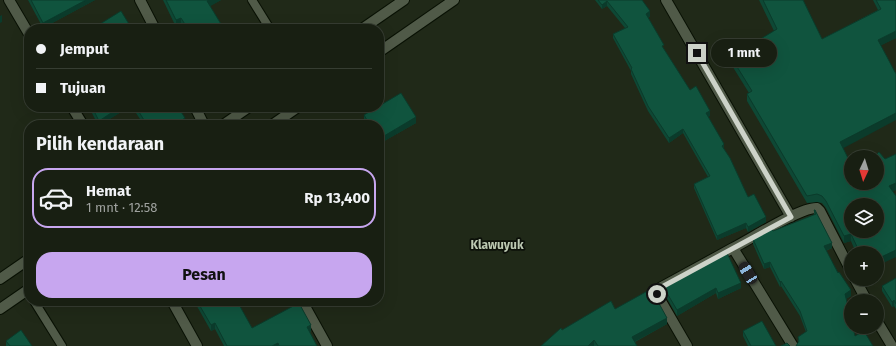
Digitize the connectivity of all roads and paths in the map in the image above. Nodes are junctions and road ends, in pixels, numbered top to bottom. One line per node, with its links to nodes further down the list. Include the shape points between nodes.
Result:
1 (9, 0): 10 (street)
2 (140, 0): 7 (street)
3 (252, 0): 8 (lane)
4 (404, 0): 9 (street)
5 (454, 0): 11 (street)
6 (666, 0): 16 (street)
7 (152, 24)
8 (267, 24)
9 (369, 24)
10 (24, 26)
11 (384, 49)
12 (242, 112): 14 (street)
13 (291, 112): 15 (street)
14 (230, 120)
15 (279, 120)
16 (791, 217): 17 (street); 18 (street, via 817,208)
17 (733, 248): 30 (street, via 657,291); 31 (street)
18 (844, 257)
19 (24, 262): 20 (street)
20 (0, 279)
21 (24, 294): 25 (street)
22 (37, 306): 27 (lane)
23 (175, 306): 28 (street)
24 (305, 306): 29 (street)
25 (0, 309)
26 (884, 333): 32 (street)
27 (62, 346)
28 (197, 346)
29 (327, 346)
30 (688, 346)
31 (793, 346)
32 (892, 346)

